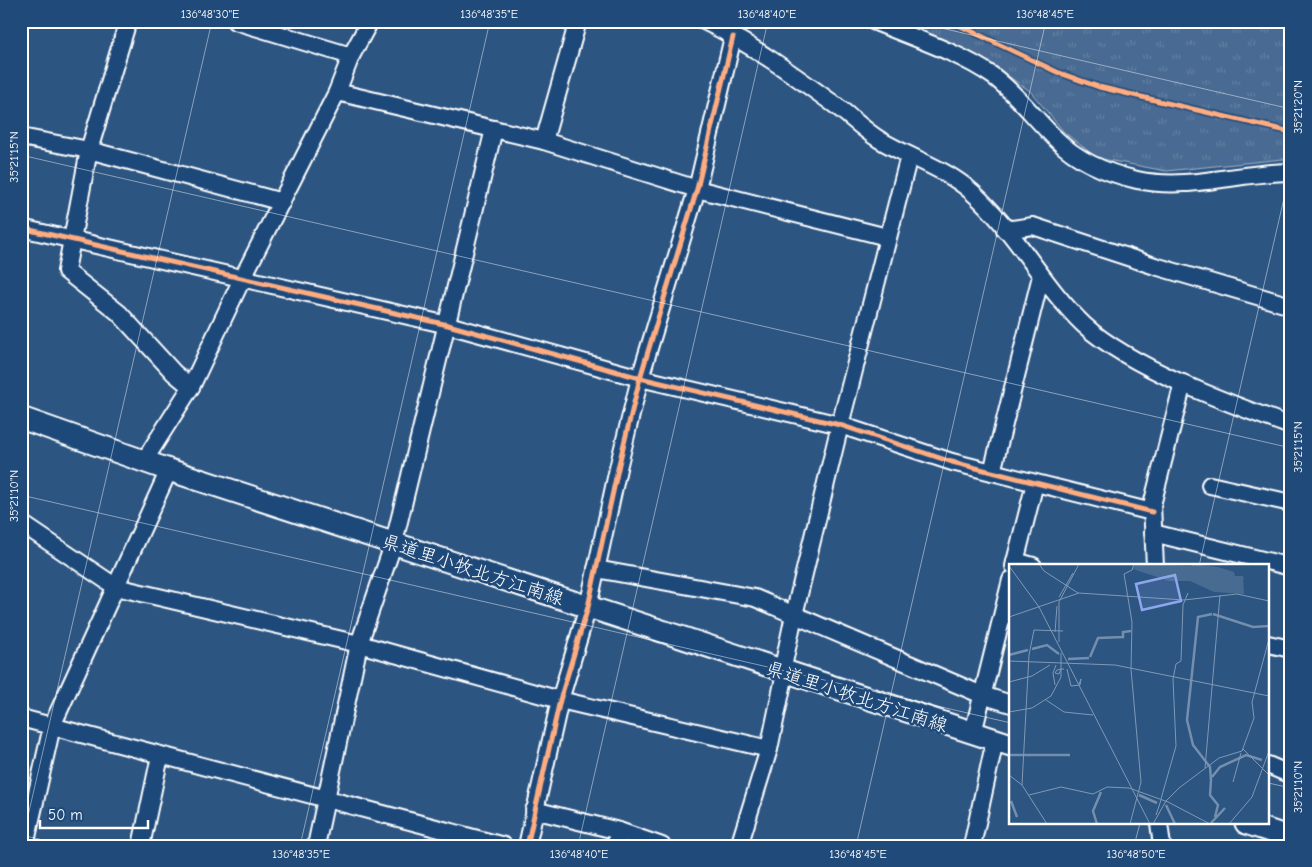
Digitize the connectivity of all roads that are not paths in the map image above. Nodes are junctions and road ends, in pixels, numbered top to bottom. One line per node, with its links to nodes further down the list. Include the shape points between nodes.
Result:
1 (128, 21): 13 (street)
2 (235, 21): 8 (street)
3 (370, 21): 8 (street)
4 (578, 21): 12 (street)
5 (704, 21): 7 (street)
6 (873, 21): 15 (street, via 967,61 990,75 1013,92 1057,141 1096,168 1165,184)
7 (733, 37): 14 (street, via 812,88 878,139); 16 (street)
8 (350, 56): 9 (street)
9 (337, 92): 10 (street); 17 (street)
10 (494, 129): 12 (street); 25 (street)
11 (21, 137): 13 (street)
12 (544, 141): 16 (street)
13 (89, 150): 17 (street); 21 (street)
14 (909, 156): 19 (street, via 952,176 973,193); 20 (street)
15 (1291, 172)
16 (697, 189): 20 (street); 26 (street)
17 (282, 202): 23 (street)
18 (21, 228): 21 (street)
19 (1005, 230): 22 (street); 24 (street, via 1033,226)
20 (887, 237): 30 (street)
21 (73, 241): 23 (street); 28 (street, via 66,271 119,314)
22 (1041, 276): 27 (street, via 1084,325 1132,358); 34 (street)
23 (242, 279): 25 (street); 28 (street)
24 (1291, 306)
25 (448, 325): 26 (street); 41 (street)
26 (640, 378): 30 (street); 45 (street)
27 (1183, 382): 31 (street); 38 (street)
28 (191, 387): 32 (street)
29 (21, 418): 32 (main road, 県道里小牧北方江南線)
30 (840, 425): 34 (street); 49 (street)
31 (1291, 426)
32 (144, 461): 33 (main road, 県道里小牧北方江南線)
33 (169, 470): 41 (main road, 県道里小牧北方江南線); 46 (street)
34 (992, 472): 35 (street)
35 (1035, 483): 38 (street); 42 (street)
36 (1210, 485): 37 (street)
37 (1291, 503)
38 (1152, 512): 40 (street)
39 (21, 523): 46 (street)
40 (1153, 533): 43 (street); 44 (street)
41 (394, 542): 48 (main road, 県道里小牧北方江南線); 50 (street)
42 (1015, 564)
43 (1155, 564)
44 (1291, 567)
45 (596, 569): 48 (street); 49 (street, via 755,598)
46 (116, 587): 50 (street); 58 (street)
47 (1009, 588): 54 (street)
48 (588, 607): 53 (main road, 県道里小牧北方江南線); 55 (street)
49 (794, 615): 53 (street); 54 (street)
50 (359, 644): 55 (street); 65 (street)
51 (1270, 644): 52 (street)
52 (1291, 649)
53 (784, 672): 59 (main road, 県道里小牧北方江南線); 61 (street)
54 (982, 696): 56 (street); 59 (street)
55 (560, 700): 61 (street); 66 (street)
56 (1009, 703)
57 (21, 718): 58 (street)
58 (52, 726): 62 (street); 69 (street)
59 (973, 733): 60 (main road, 県道里小牧北方江南線)
60 (1003, 742): 79 (street)
61 (769, 749): 78 (street)
62 (160, 756): 65 (street); 73 (street)
63 (1270, 766): 64 (street)
64 (1291, 774)
65 (325, 798): 74 (street); 75 (street)
66 (534, 810): 70 (street); 76 (street)
67 (1160, 824): 80 (street)
68 (1249, 824): 71 (main road)
69 (25, 828): 72 (street)
70 (617, 838): 77 (street)
71 (1291, 838)
72 (25, 846)
73 (141, 846)
74 (316, 846)
75 (504, 846)
76 (527, 846)
77 (662, 846)
78 (740, 846)
79 (972, 846)
80 (1162, 846)

